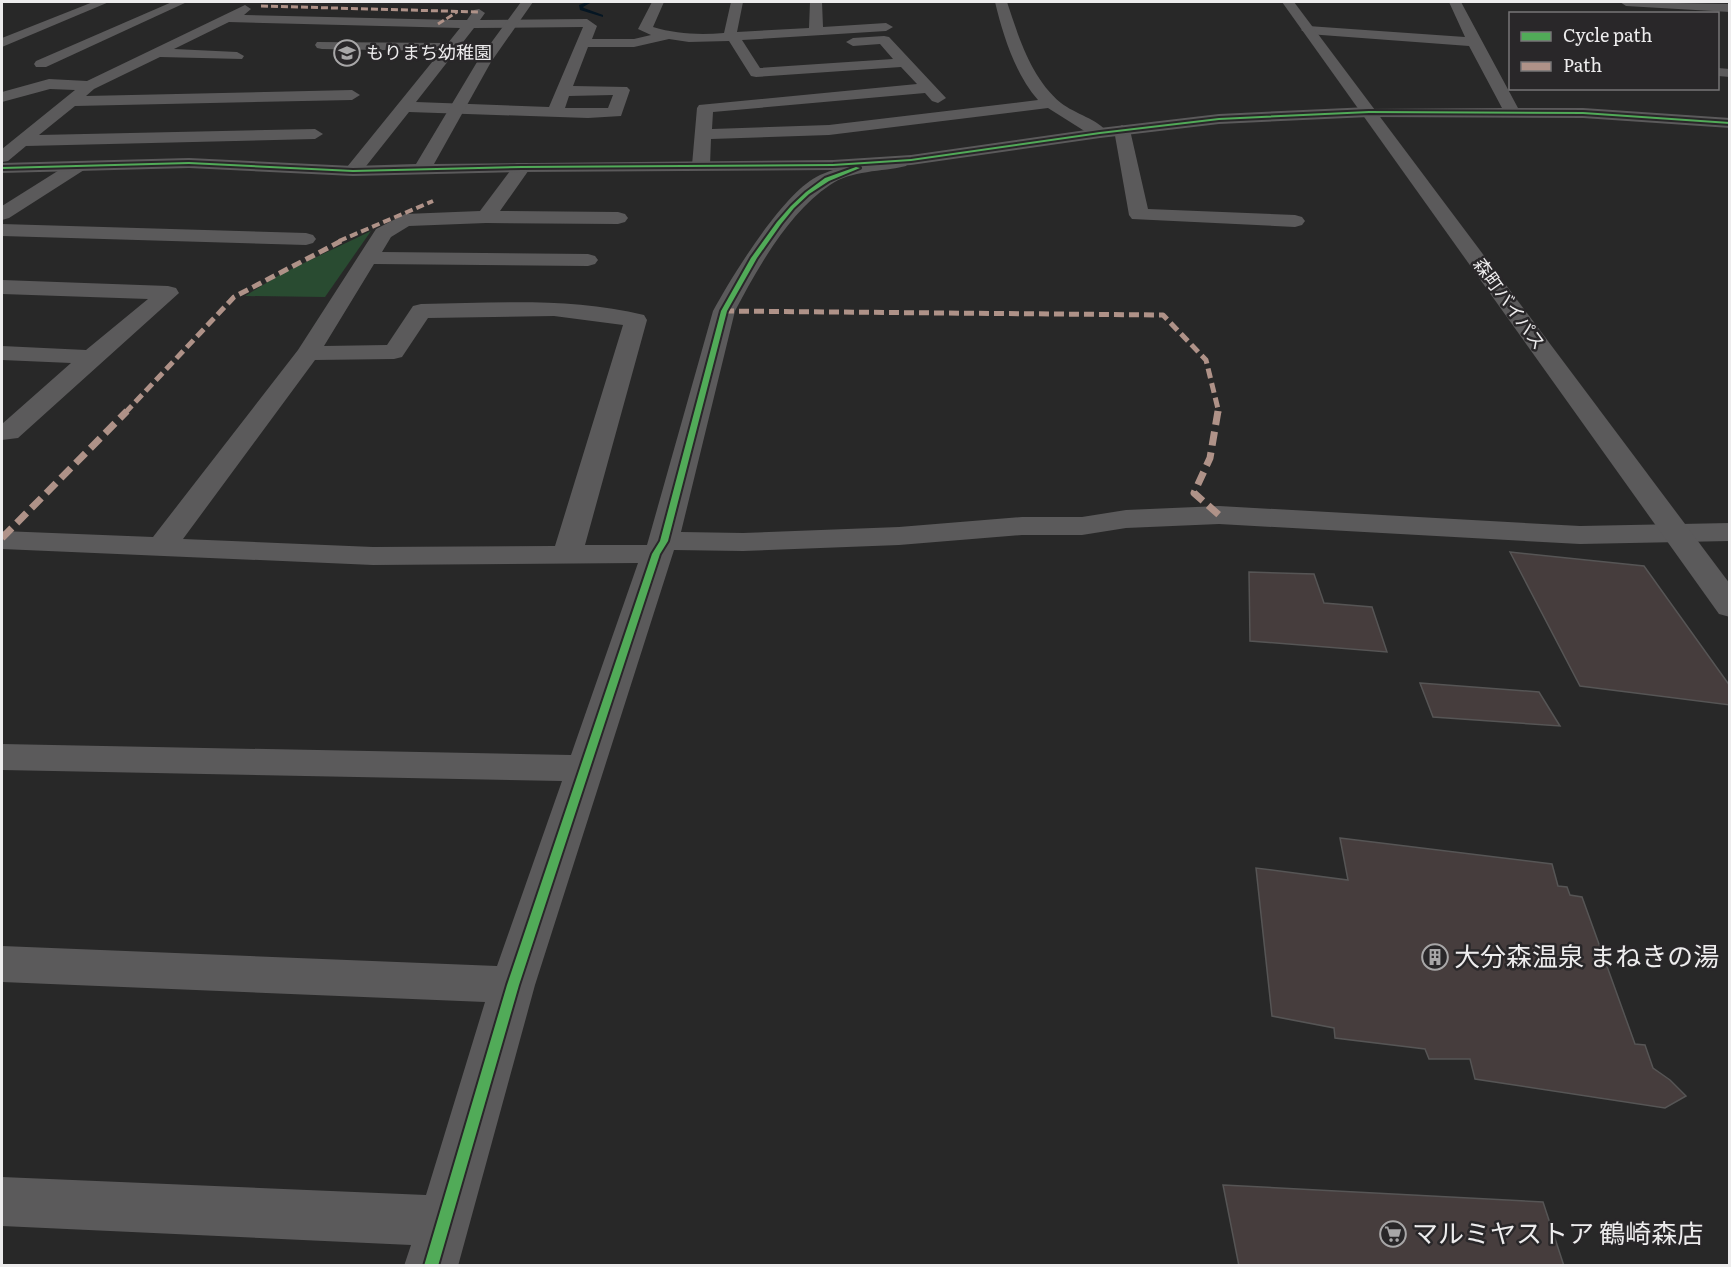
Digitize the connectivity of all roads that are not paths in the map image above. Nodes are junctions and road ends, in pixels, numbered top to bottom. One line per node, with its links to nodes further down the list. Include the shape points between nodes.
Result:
1 (103, 2): 29 (street)
2 (260, 2): 19 (street)
3 (400, 2): 4 (street)
4 (410, 2)
5 (491, 2): 22 (street)
6 (527, 2): 21 (street)
7 (658, 2): 26 (street, via 645,29)
8 (737, 2): 27 (street, via 730,32)
9 (816, 2): 25 (street)
10 (1001, 2): 46 (street, via 1034,84)
11 (1288, 2): 24 (street, 森町バイパス)
12 (1455, 2): 28 (street)
13 (1626, 2): 18 (street)
14 (1688, 2): 18 (street)
15 (184, 5): 36 (street, via 165,9)
16 (1730, 8): 18 (street)
17 (209, 10): 19 (street)
18 (1706, 10)
19 (242, 11): 20 (street)
20 (227, 18): 22 (street); 33 (street)
21 (510, 22): 22 (street); 30 (street, via 587,23 590,26); 48 (street)
22 (471, 23): 32 (street)
23 (886, 27): 25 (street)
24 (1308, 30): 28 (street); 50 (street, 森町バイパス)
25 (816, 31): 27 (street)
26 (666, 36): 27 (street); 30 (street, via 634,43)
27 (736, 42): 37 (street, via 884,40); 37 (street, via 756,73)
28 (1474, 42): 39 (street)
29 (2, 43)
30 (583, 43): 43 (street)
31 (322, 45): 32 (street)
32 (452, 47): 47 (street)
33 (157, 52): 34 (street); 41 (street, via 122,70)
34 (237, 56)
35 (23, 61): 36 (street)
36 (45, 62): 38 (street, via 41,64 46,67)
37 (905, 62): 42 (street)
38 (68, 68)
39 (1490, 72): 40 (street); 51 (street)
40 (1509, 72)
41 (89, 77): 44 (street); 45 (street)
42 (928, 88): 52 (street); 58 (street, via 710,106 705,108)
43 (564, 91): 49 (street); 49 (street, via 622,90 615,112)
44 (2, 97)
45 (70, 101): 57 (street, via 352,95); 59 (street)
46 (1052, 103): 52 (street); 56 (street)
47 (404, 107): 48 (street); 69 (street)
48 (457, 107): 49 (street); 68 (street)
49 (555, 112)
50 (1369, 112): 51 (street); 55 (street, via 1219,119); 85 (street, 森町バイパス)
51 (1512, 112): 53 (street)
52 (954, 115): 54 (street)
53 (1730, 123)
54 (829, 130): 58 (street); 63 (street)
55 (1122, 130): 56 (street); 73 (street, via 1139,215)
56 (1100, 133): 62 (street)
57 (315, 134): 59 (street); 60 (street)
58 (703, 134): 64 (street)
59 (21, 141): 61 (street)
60 (300, 150)
61 (2, 157)
62 (911, 160): 63 (street); 89 (street, via 859,168 824,180 790,210 747,271 724,311)
63 (866, 163): 64 (street)
64 (701, 165): 66 (street)
65 (78, 166): 67 (street); 69 (street, via 189,164); 71 (street)
66 (522, 167): 68 (street); 72 (street)
67 (2, 168)
68 (422, 170): 69 (street)
69 (353, 171)
70 (1284, 199): 73 (street)
71 (2, 214)
72 (486, 217): 77 (street, via 618,218); 78 (street, via 405,220 382,232)
73 (1295, 221): 76 (street)
74 (2, 231): 75 (street)
75 (306, 239)
76 (1304, 239)
77 (598, 246): 78 (street); 80 (street)
78 (367, 258): 82 (street)
79 (2, 287): 83 (street, via 168,293)
80 (565, 293): 82 (street, via 421,311 394,352); 90 (street, via 581,311 636,320)
81 (2, 353): 83 (street)
82 (308, 353): 88 (street)
83 (92, 357): 84 (street, via 9,432)
84 (2, 432)
85 (1675, 532): 86 (street); 89 (street, via 1580,535 1219,514 1126,519 1082,526 1022,526); 91 (street, 森町バイパス)
86 (1730, 532)
87 (2, 540): 88 (street)
88 (162, 546): 90 (street, via 373,556)
89 (660, 548): 90 (street); 93 (street)
90 (567, 555)
91 (1730, 608)
92 (2, 757): 93 (street)
93 (585, 768): 95 (street)
94 (2, 964): 95 (street)
95 (513, 985): 97 (street)
96 (2, 1202): 97 (street)
97 (437, 1244)

